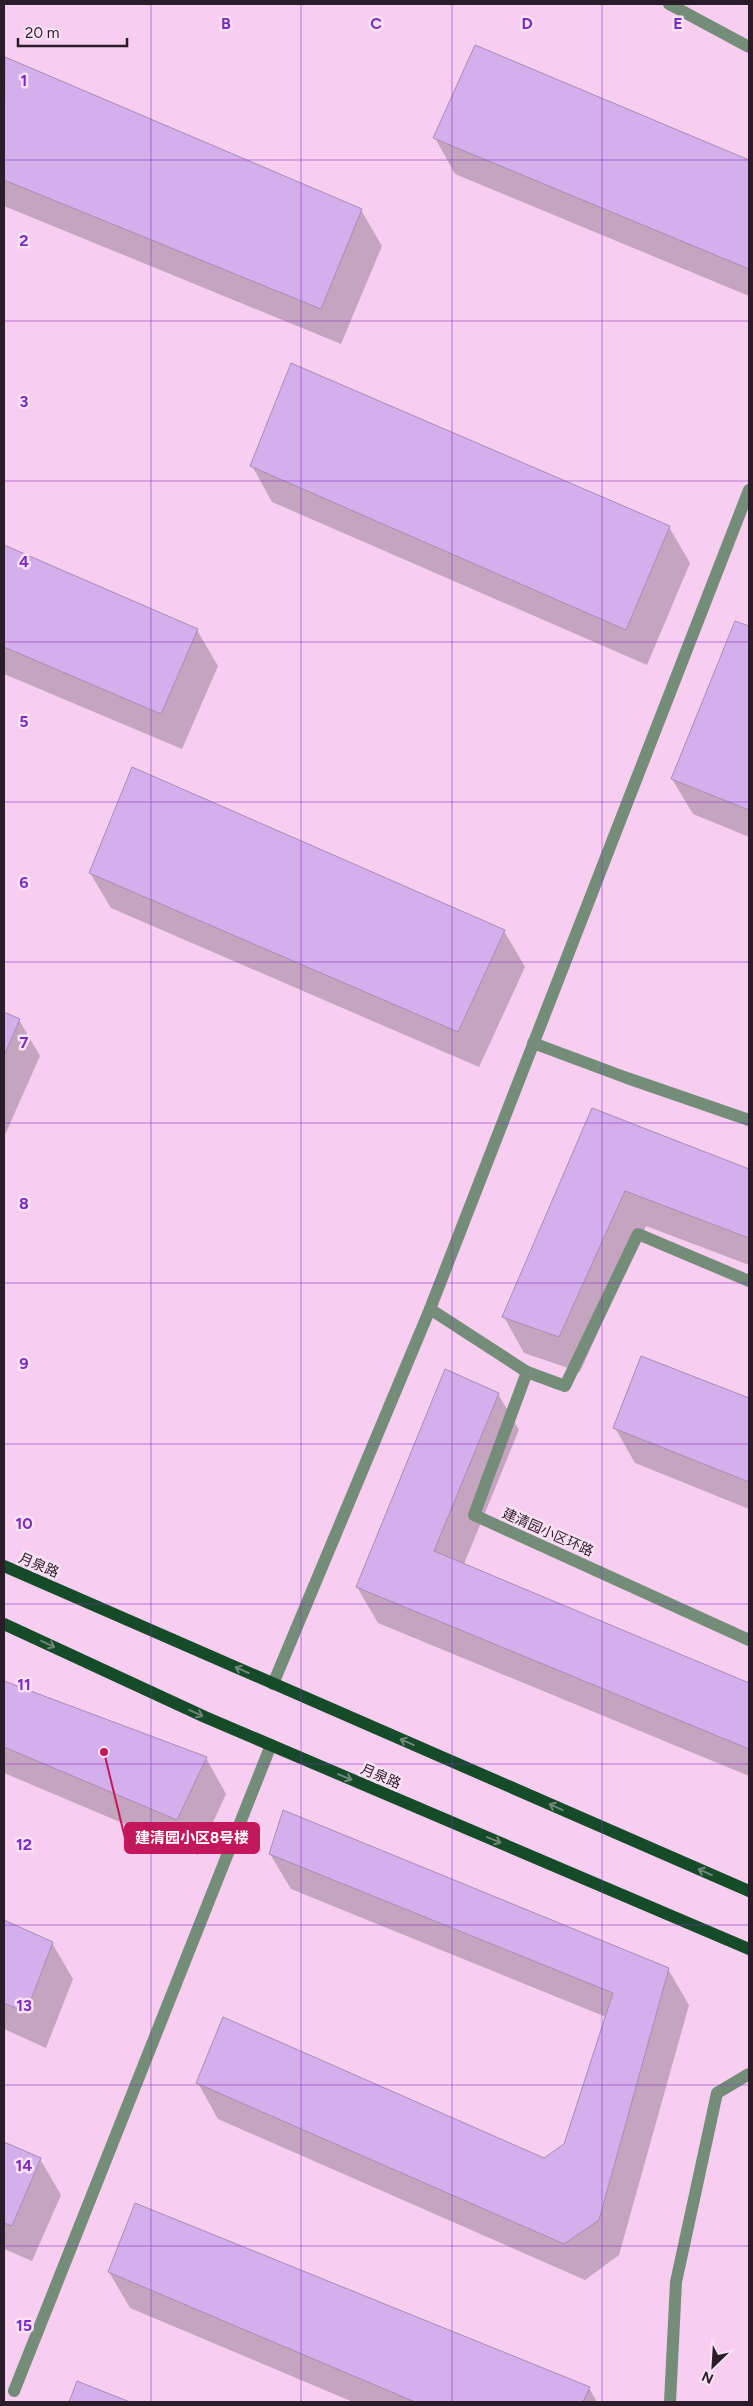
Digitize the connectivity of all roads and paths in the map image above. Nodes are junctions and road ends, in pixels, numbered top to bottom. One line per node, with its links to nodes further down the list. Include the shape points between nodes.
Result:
1 (668, 4): 2 (street)
2 (749, 47)
3 (749, 490): 4 (street)
4 (533, 1043): 5 (street); 7 (street)
5 (749, 1120)
6 (749, 1281): 8 (street, via 638,1234 566,1386)
7 (430, 1309): 8 (street); 12 (street)
8 (527, 1372): 11 (street, 建清园小区环路, via 474,1515)
9 (4, 1566): 12 (main road, 月泉路, one-way to 9)
10 (4, 1624): 13 (main road, 月泉路, one-way to 13)
11 (749, 1640)
12 (273, 1684): 14 (main road, 月泉路, one-way to 12)
13 (271, 1745): 15 (main road, 月泉路, one-way to 15); 17 (street)
14 (749, 1892)
15 (749, 1949)
16 (749, 2074): 18 (street, via 716,2093 676,2282)
17 (14, 2391)
18 (670, 2402)

